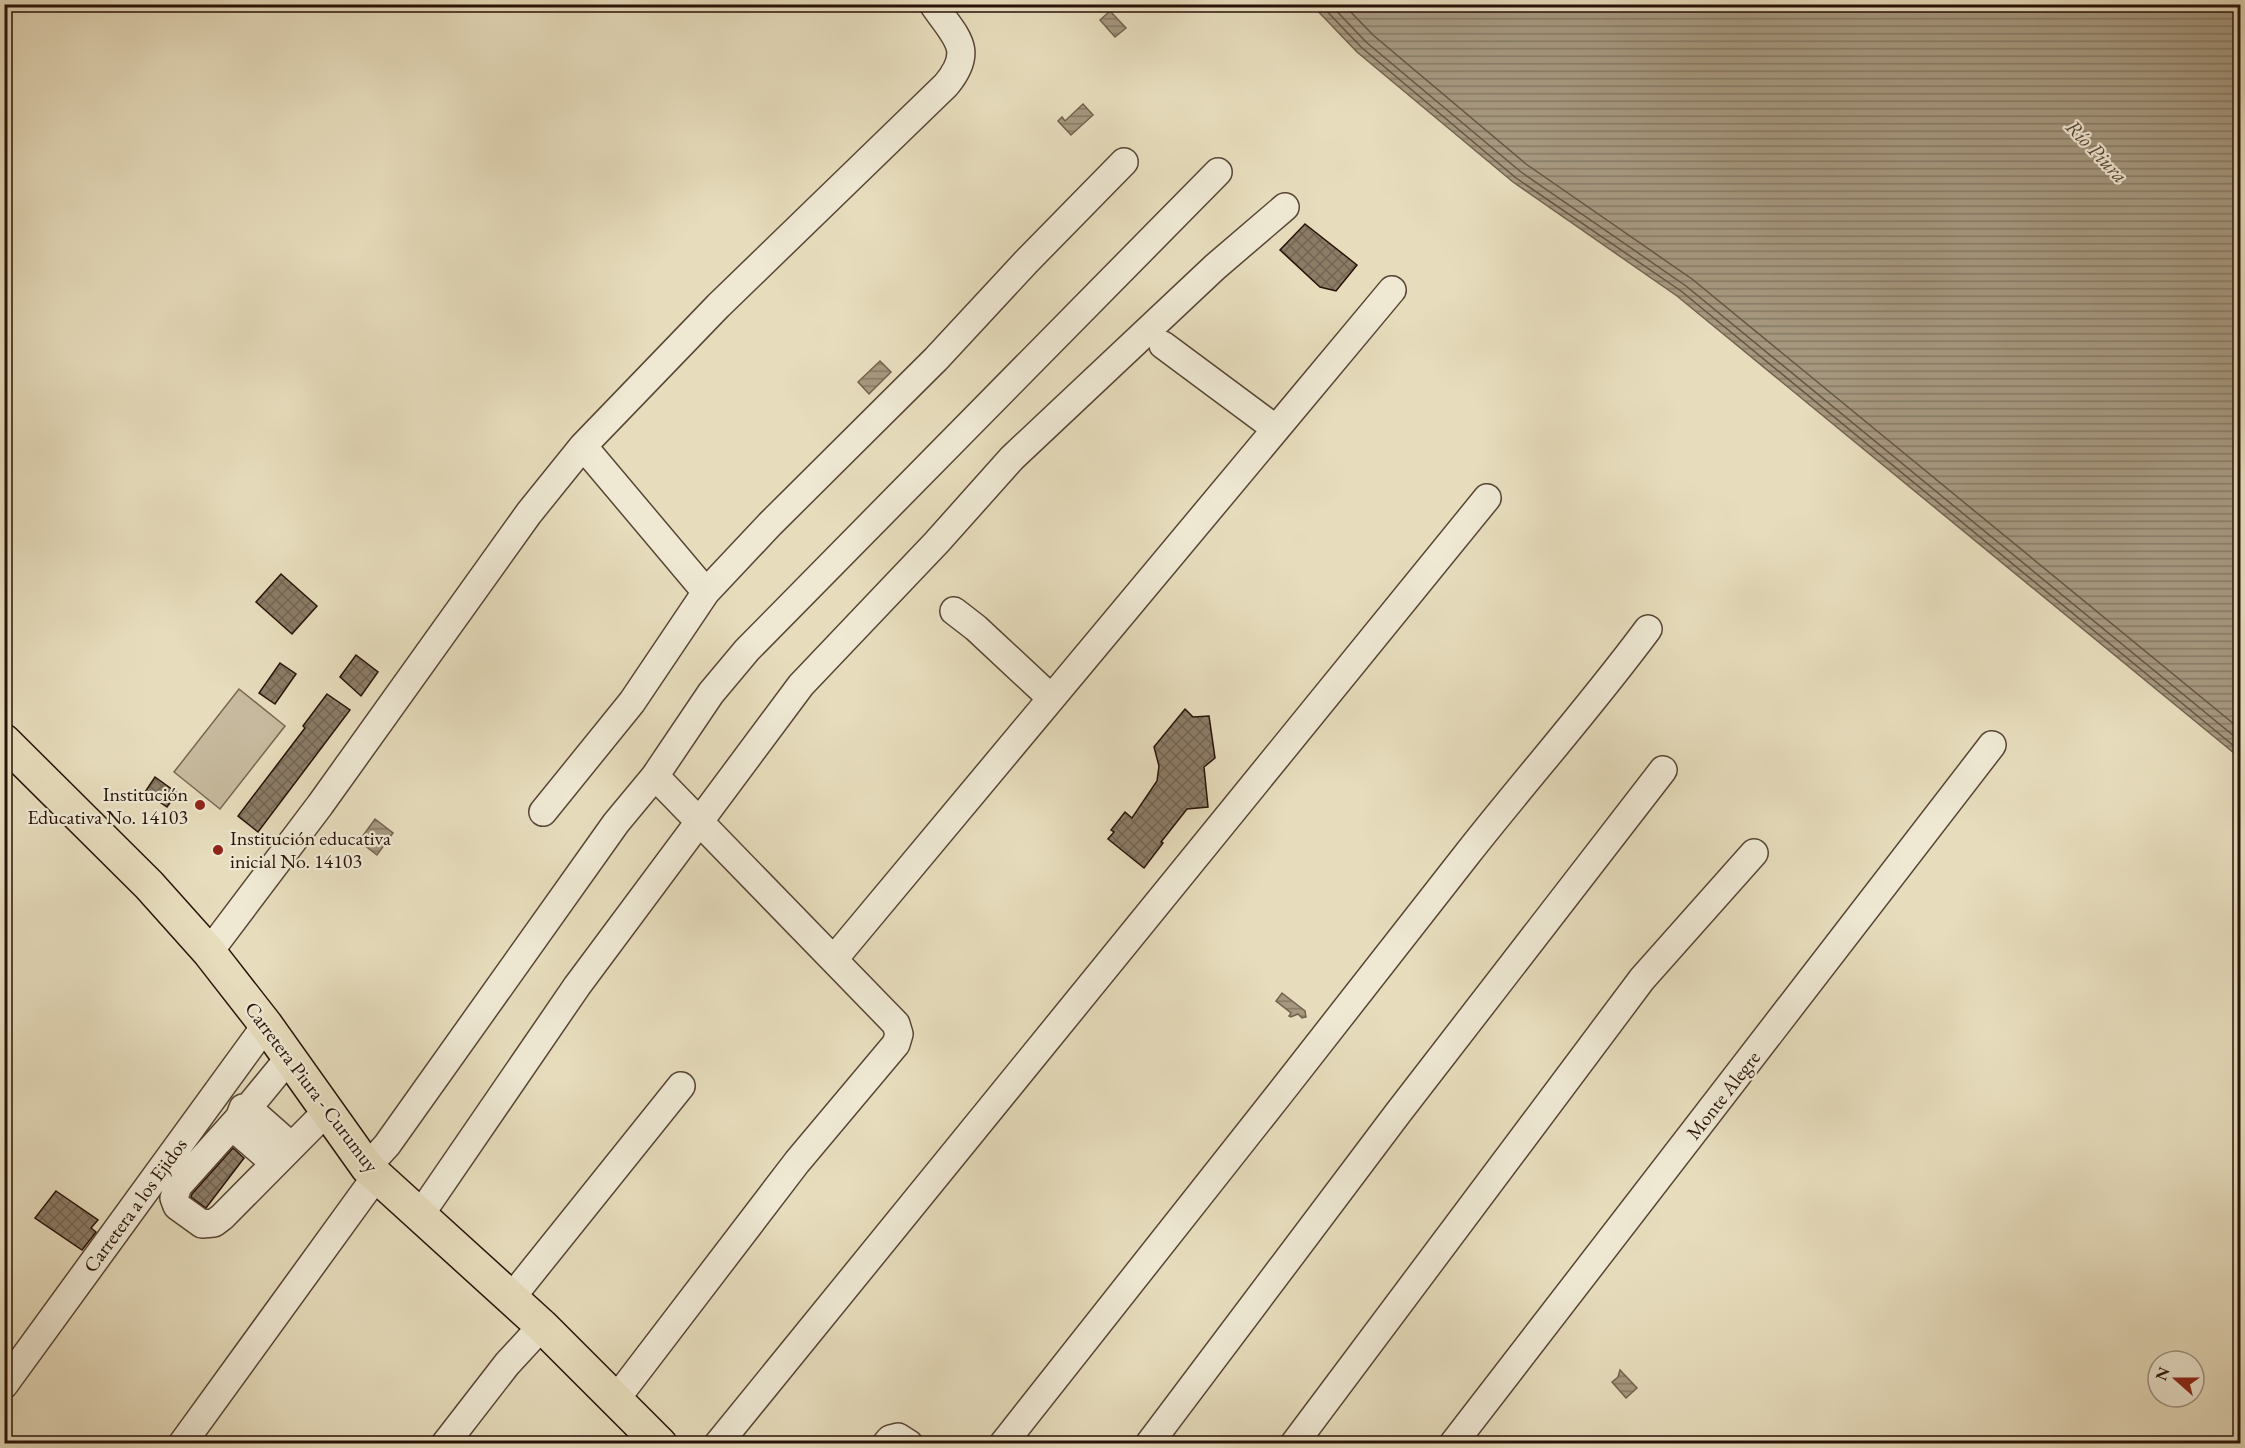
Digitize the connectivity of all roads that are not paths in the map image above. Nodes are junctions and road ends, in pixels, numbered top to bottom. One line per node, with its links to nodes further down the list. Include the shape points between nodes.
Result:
1 (933, 4): 8 (street, via 959,43 961,63 957,72 718,306)
2 (1124, 162): 10 (street)
3 (1218, 172): 17 (street, via 747,650 711,693)
4 (1285, 207): 19 (street, via 1215,267 1011,458 801,685)
5 (1392, 290): 7 (street)
6 (1163, 345): 7 (street)
7 (1276, 429): 13 (street)
8 (583, 446): 10 (street); 21 (street)
9 (1487, 498): 37 (street)
10 (706, 592): 18 (street, via 632,702)
11 (954, 611): 13 (street)
12 (1648, 629): 40 (street)
13 (1051, 698): 22 (street)
14 (4, 741): 21 (main road, Carretera Piura - Curumuy, via 149,885)
15 (1992, 745): 43 (street, Monte Alegre)
16 (1663, 770): 41 (street)
17 (654, 776): 19 (street); 28 (street, via 616,823)
18 (543, 812)
19 (700, 821): 22 (street); 29 (street, via 577,986)
20 (1754, 853): 42 (street, via 1642,979)
21 (209, 952): 23 (main road, Carretera Piura - Curumuy)
22 (834, 959): 33 (street, via 896,1024 896,1044 797,1162)
23 (276, 1039): 25 (street); 26 (main road, Carretera Piura - Curumuy); 32 (street, Carretera a los Ejidos)
24 (681, 1086): 30 (street)
25 (244, 1112): 27 (street); 27 (street, via 178,1186 174,1198 177,1206 202,1224 222,1218)
26 (332, 1118): 27 (street); 28 (main road, Carretera Piura - Curumuy)
27 (292, 1144)
28 (372, 1171): 29 (main road, Carretera Piura - Curumuy); 34 (street)
29 (420, 1215): 30 (main road, Carretera Piura - Curumuy)
30 (511, 1298): 31 (main road, Carretera Piura - Curumuy)
31 (542, 1326): 33 (main road, Carretera Piura - Curumuy); 35 (street)
32 (4, 1385)
33 (616, 1399): 36 (main road, Carretera Piura - Curumuy)
34 (182, 1443)
35 (445, 1443)
36 (660, 1443)
37 (718, 1443)
38 (886, 1443): 39 (street, via 898,1437)
39 (909, 1443)
40 (1004, 1443)
41 (1149, 1443)
42 (1294, 1443)
43 (1453, 1443)

